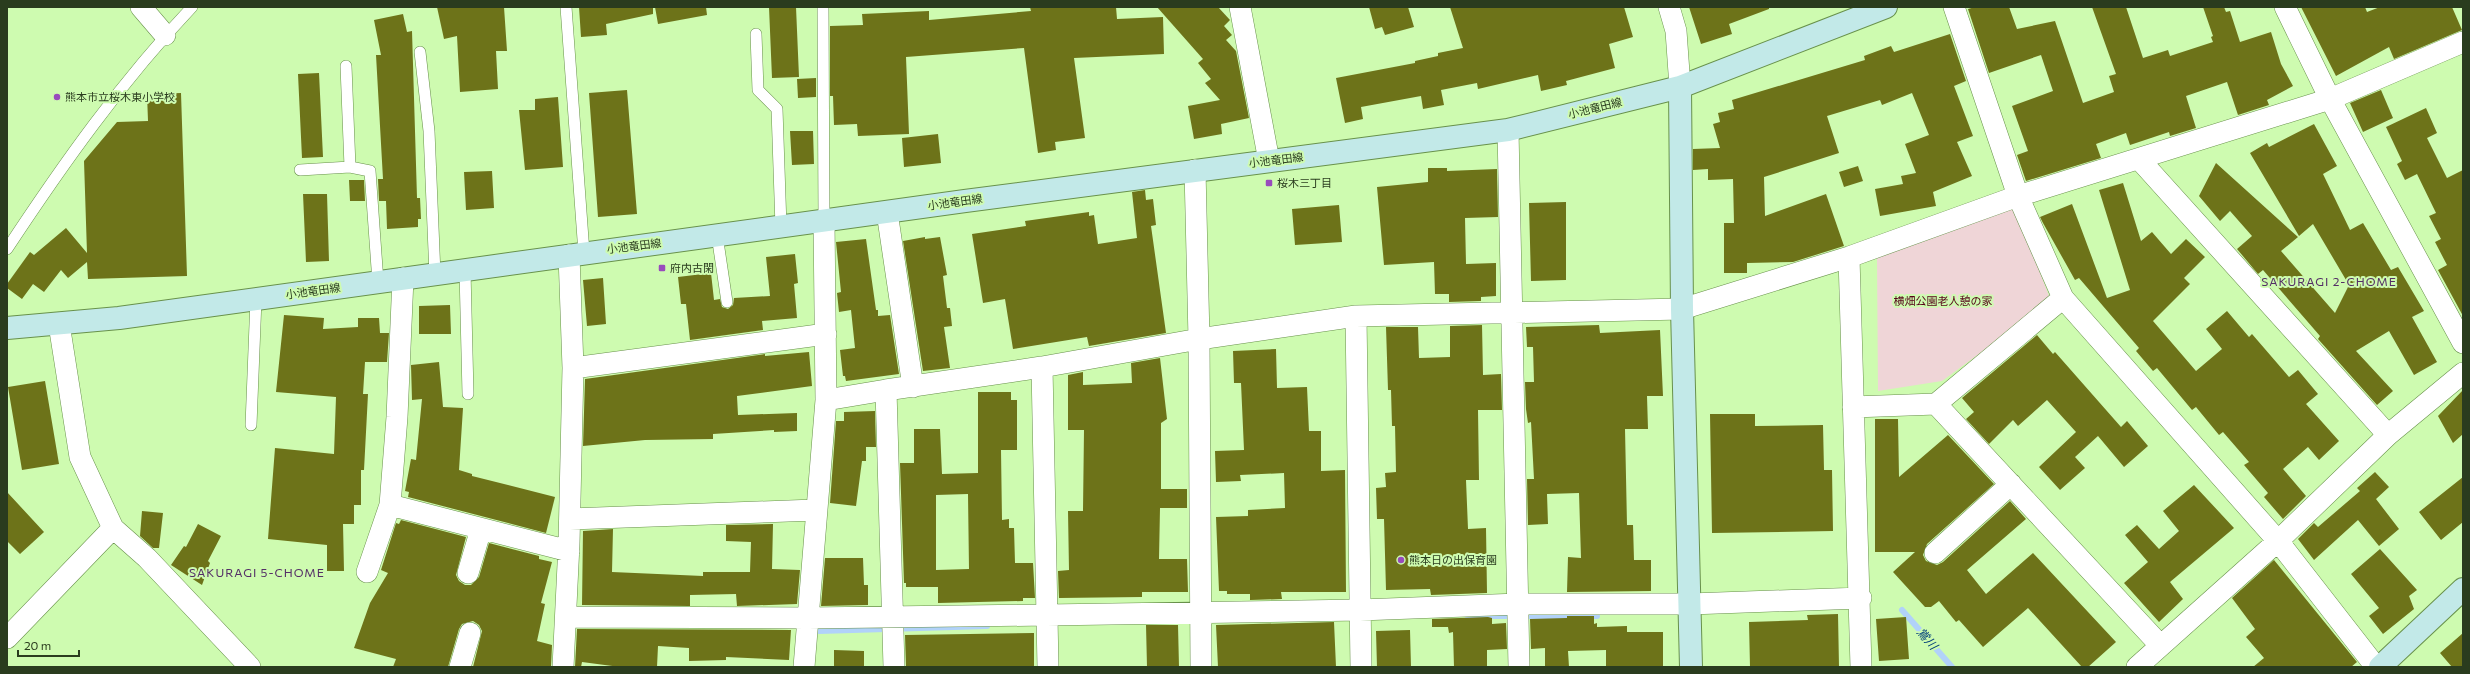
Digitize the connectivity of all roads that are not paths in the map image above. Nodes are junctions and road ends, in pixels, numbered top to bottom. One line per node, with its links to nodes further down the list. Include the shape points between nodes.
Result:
1 (141, 7): 11 (street)
2 (192, 7): 11 (lane)
3 (566, 7): 29 (lane)
4 (823, 7): 25 (lane)
5 (1240, 7): 19 (street)
6 (1670, 7): 15 (street, via 1676,32)
7 (1954, 7): 23 (street)
8 (2286, 7): 16 (street)
9 (1879, 8): 15 (main road, 小池竜田線)
10 (756, 34): 26 (lane, via 758,90 777,109)
11 (165, 35): 28 (lane, via 61,166)
12 (2463, 42): 16 (street)
13 (420, 52): 32 (lane, via 429,131)
14 (346, 66): 20 (lane)
15 (1680, 87): 17 (main road, 小池竜田線); 38 (main road)
16 (2330, 99): 18 (street); 45 (street)
17 (1508, 130): 19 (main road, 小池竜田線); 39 (street)
18 (2139, 159): 23 (street); 56 (street)
19 (1269, 161): 22 (main road, 小池竜田線)
20 (350, 167): 21 (lane); 34 (lane, via 370,171)
21 (300, 170)
22 (1195, 170): 24 (main road, 小池竜田線); 44 (street)
23 (2018, 196): 30 (street); 35 (street)
24 (887, 212): 25 (main road, 小池竜田線); 49 (street)
25 (824, 221): 26 (main road, 小池竜田線); 43 (street)
26 (781, 227): 27 (main road, 小池竜田線)
27 (717, 235): 29 (main road, 小池竜田線); 37 (lane)
28 (7, 249)
29 (576, 254): 31 (main road, 小池竜田線); 47 (street)
30 (1849, 257): 38 (street); 54 (street)
31 (465, 271): 32 (main road, 小池竜田線); 51 (lane)
32 (435, 275): 33 (main road, 小池竜田線)
33 (403, 278): 34 (main road, 小池竜田線); 58 (street)
34 (378, 282): 36 (main road, 小池竜田線)
35 (2063, 298): 53 (street); 63 (street)
36 (256, 299): 41 (main road, 小池竜田線); 55 (lane)
37 (727, 302)
38 (1682, 309): 39 (street); 71 (main road)
39 (1513, 312): 40 (street); 70 (street)
40 (1356, 316): 44 (street); 72 (street)
41 (59, 324): 42 (main road, 小池竜田線); 61 (street, via 80,457)
42 (7, 328)
43 (826, 334): 47 (street); 52 (street)
44 (1199, 339): 46 (street); 73 (street)
45 (2463, 343)
46 (1042, 367): 49 (street); 74 (street)
47 (573, 368): 60 (street)
48 (2463, 373): 56 (street)
49 (913, 387): 50 (street)
50 (886, 390): 52 (street); 76 (street)
51 (468, 394)
52 (826, 400): 59 (street)
53 (1936, 404): 54 (street); 57 (street)
54 (1853, 407): 69 (street)
55 (251, 425)
56 (2388, 435): 63 (street)
57 (2011, 484): 65 (street); 80 (street)
58 (390, 506): 62 (street); 66 (street)
59 (816, 510): 60 (street); 77 (street)
60 (570, 519): 64 (street)
61 (113, 528): 79 (street); 81 (street, via 147,558)
62 (481, 529): 64 (street); 67 (street)
63 (2278, 541): 80 (street); 93 (street)
64 (569, 551): 75 (street)
65 (1935, 553)
66 (367, 572)
67 (468, 572)
68 (2463, 589): 94 (main road)
69 (1861, 598): 71 (street); 91 (street)
70 (1519, 604): 71 (street); 72 (street); 89 (street)
71 (1690, 604): 90 (main road)
72 (1360, 610): 73 (street); 88 (street)
73 (1200, 611): 74 (street); 87 (street)
74 (1047, 615): 76 (street); 86 (street)
75 (566, 617): 77 (street); 83 (street)
76 (894, 617): 77 (street); 85 (street)
77 (808, 618): 84 (street)
78 (470, 633): 82 (street)
79 (7, 638)
80 (2160, 645): 92 (street)
81 (250, 667)
82 (460, 667)
83 (563, 667)
84 (804, 667)
85 (894, 667)
86 (1048, 667)
87 (1201, 667)
88 (1361, 667)
89 (1520, 667)
90 (1691, 667)
91 (1861, 667)
92 (2137, 667)
93 (2376, 667)
94 (2380, 667)

